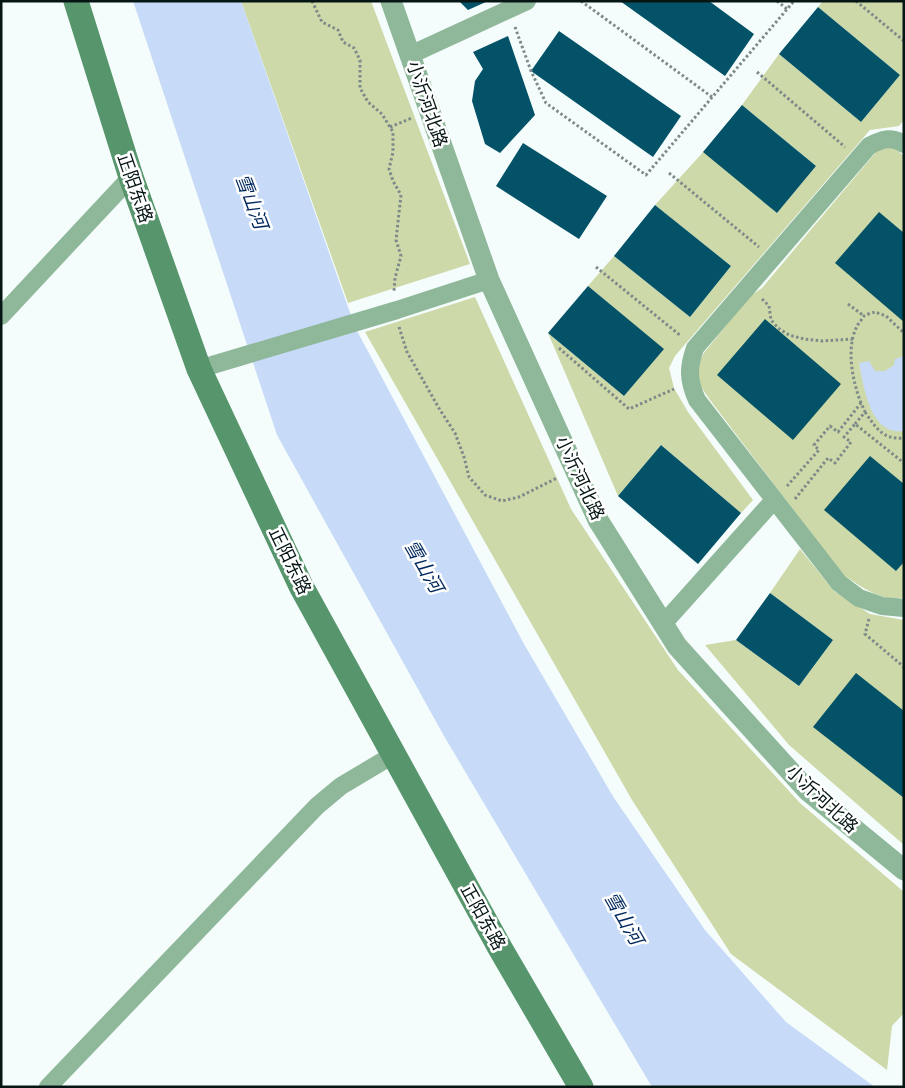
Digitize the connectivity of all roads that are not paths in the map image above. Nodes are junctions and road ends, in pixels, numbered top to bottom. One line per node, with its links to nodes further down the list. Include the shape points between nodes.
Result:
1 (76, 1): 6 (main road, 正阳东路)
2 (391, 1): 4 (street, 小沂河北路)
3 (527, 1): 4 (street)
4 (410, 55): 7 (street, 小沂河北路)
5 (904, 144): 10 (street, via 892,138 869,146 695,348 689,374 697,400)
6 (131, 177): 8 (street); 9 (main road, 正阳东路)
7 (489, 280): 9 (street); 12 (street, 小沂河北路, via 598,520)
8 (1, 316)
9 (199, 369): 13 (main road, 正阳东路, via 301,586)
10 (779, 507): 11 (street, via 839,583 859,598 882,606); 12 (street)
11 (904, 608)
12 (663, 624): 14 (street, 小沂河北路, via 677,646 808,791)
13 (393, 755): 15 (street, via 341,786 317,806); 16 (main road, 正阳东路)
14 (904, 870)
15 (48, 1087)
16 (580, 1087)

